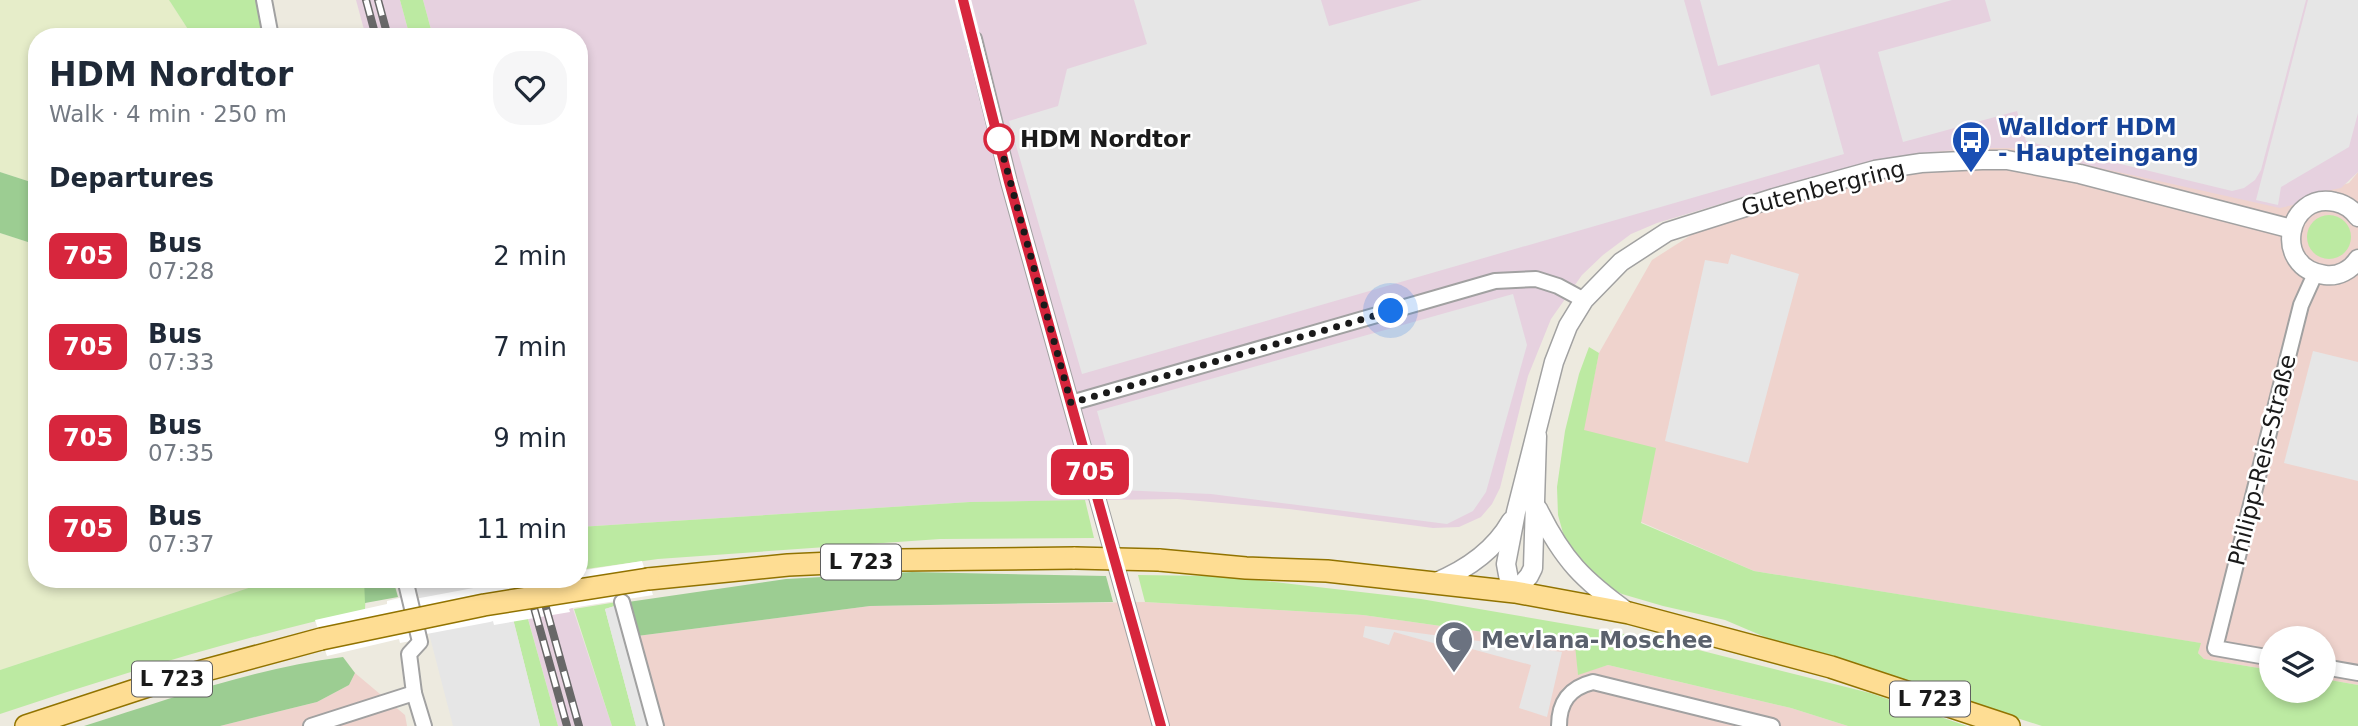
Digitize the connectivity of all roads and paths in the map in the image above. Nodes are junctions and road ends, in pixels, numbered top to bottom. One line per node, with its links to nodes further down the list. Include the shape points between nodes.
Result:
1 (264, 0): 2 (street)
2 (269, 28)
3 (974, 39): 9 (street)
4 (2357, 211): 5 (street, via 2331,201 2318,202 2297,217)
5 (2292, 229): 7 (street, via 2292,251); 8 (street, Gutenbergring, via 2102,179 2007,160 1921,163 1875,170 1667,232 1621,262)
6 (2358, 260): 7 (street, via 2344,272)
7 (2315, 274): 18 (street, Philipp-Reis-Straße, via 2301,305 2215,648)
8 (1584, 300): 9 (street, via 1536,279 1495,281); 10 (street, Gutenbergring, via 1554,362)
9 (1071, 403): 26 (street)
10 (1537, 436): 11 (street, Gutenbergring); 12 (street, Gutenbergring)
11 (1536, 506): 15 (street, Gutenbergring, via 1533,568); 17 (street, via 1571,565)
12 (1516, 512): 13 (street, via 1484,554); 15 (street, Gutenbergring, via 1506,564)
13 (1432, 584): 15 (main road, L 723); 22 (main road, L 723, bridge, via 1327,571 1075,558 829,563 648,579 321,639 154,684)
14 (407, 588): 21 (street, via 420,642 409,654)
15 (1515, 592): 17 (main road, L 723)
16 (622, 602): 25 (street)
17 (1629, 613): 29 (main road, L 723, via 1831,667)
18 (2259, 656)
19 (2336, 669): 20 (street)
20 (2358, 673)
21 (414, 692): 23 (street); 24 (street)
22 (26, 726)
23 (311, 726)
24 (424, 726)
25 (656, 726)
26 (1161, 726)
27 (1559, 726): 28 (street, via 1562,702 1580,685 1593,682)
28 (1772, 726)
29 (2009, 726)

